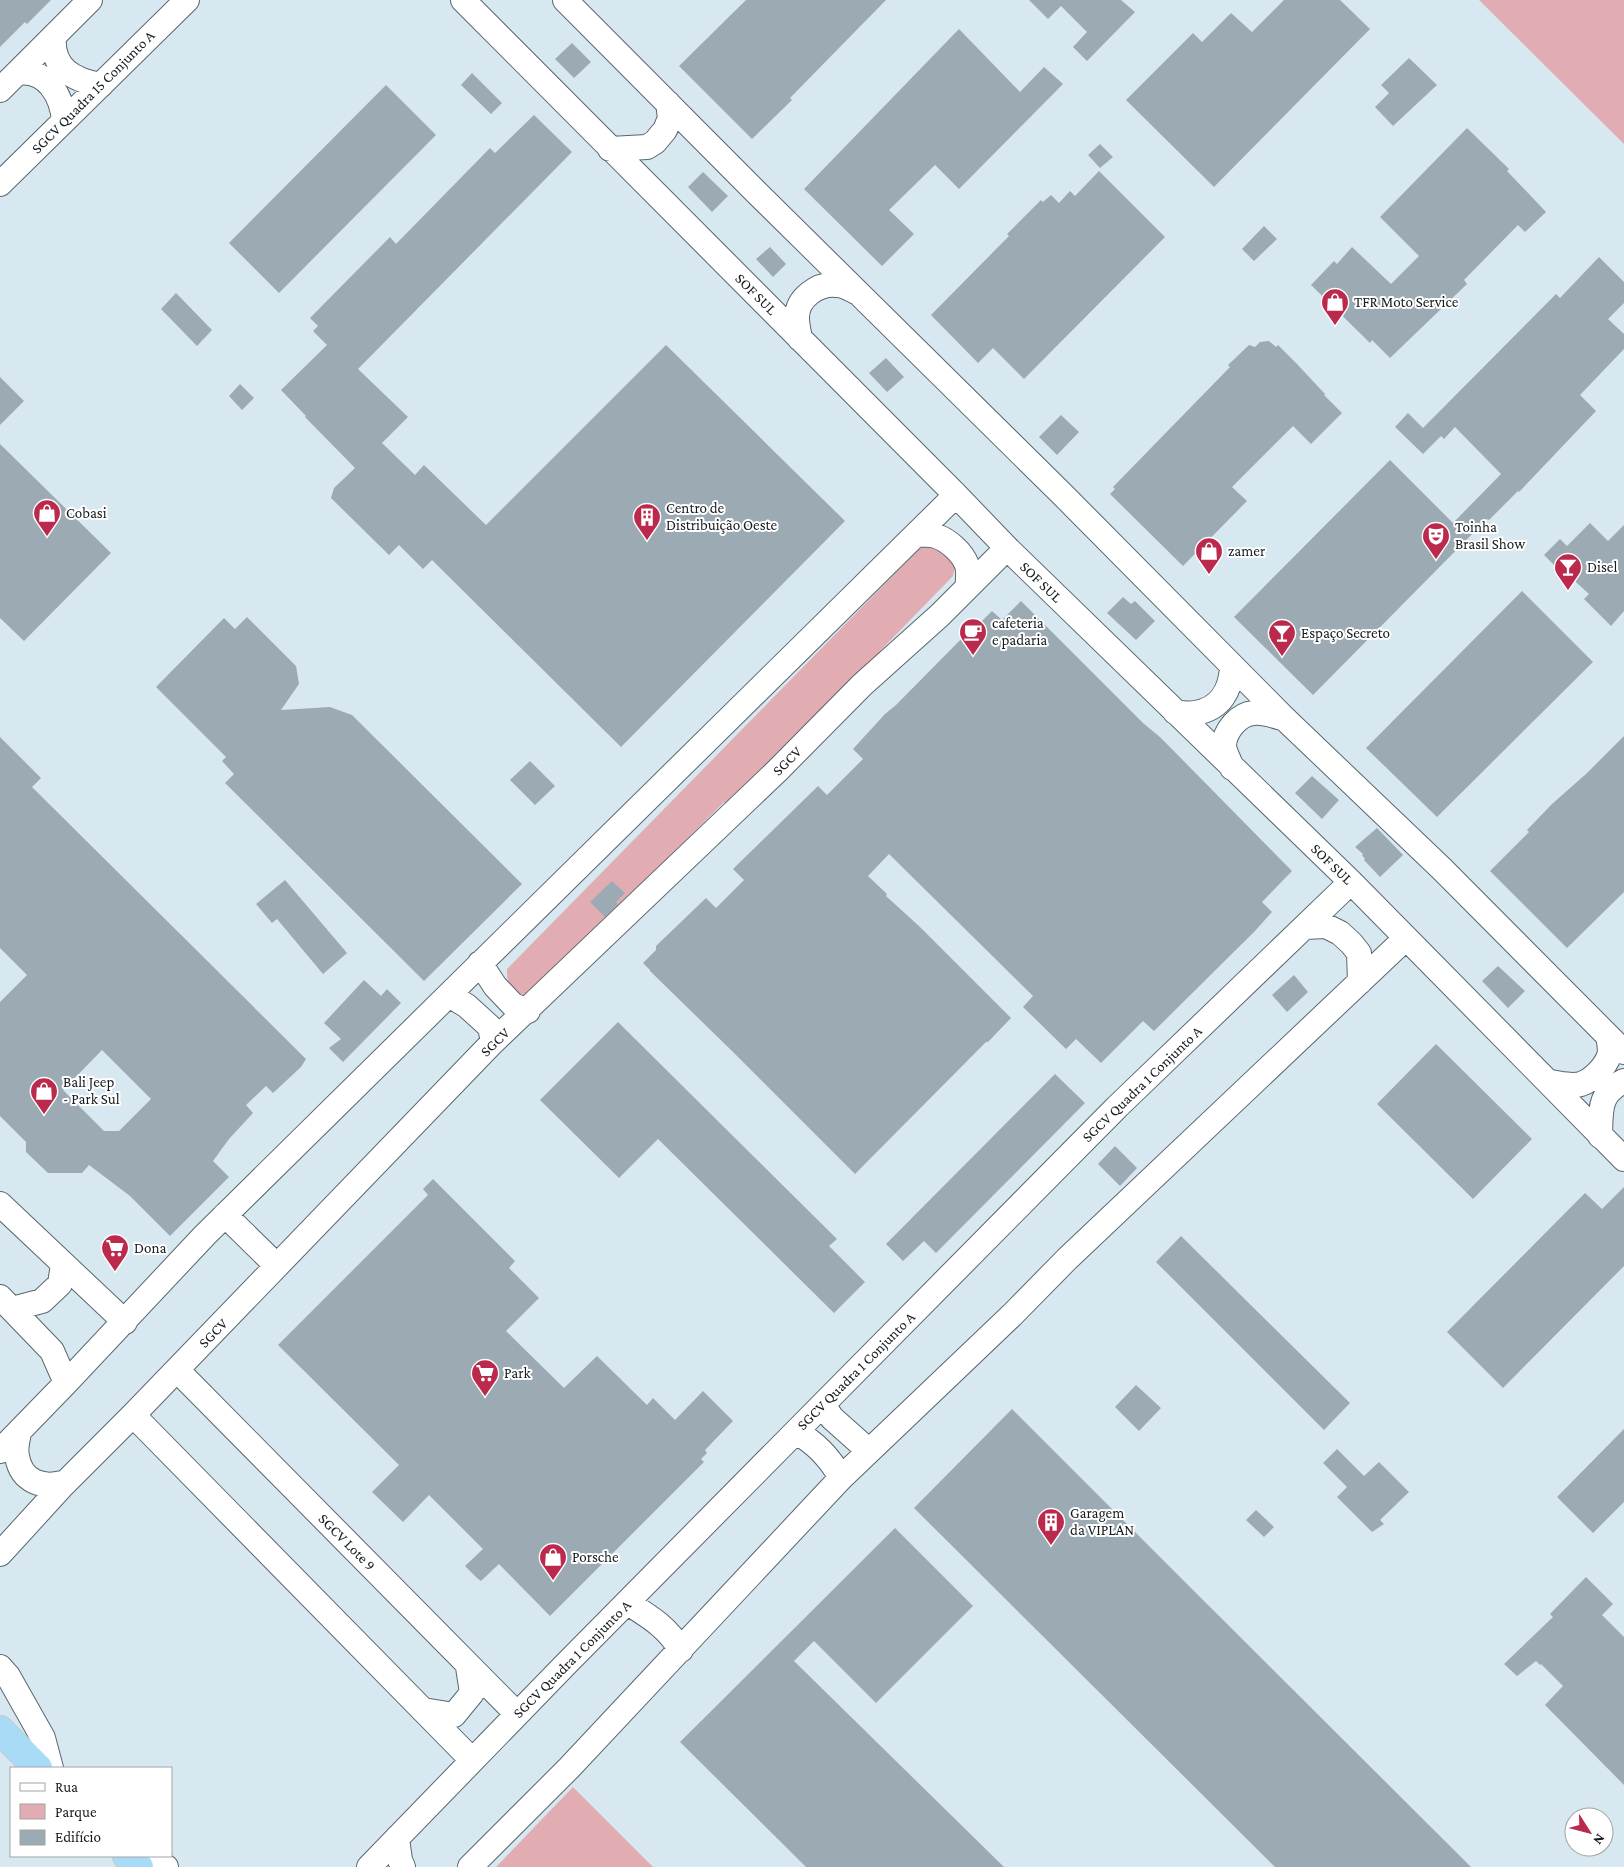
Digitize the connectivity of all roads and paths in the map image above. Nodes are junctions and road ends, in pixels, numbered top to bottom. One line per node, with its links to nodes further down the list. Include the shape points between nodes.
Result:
1 (90, 0): 5 (street)
2 (187, 0): 7 (street, SGCV Quadra 15 Conjunto A)
3 (462, 0): 11 (street, SOF SUL)
4 (565, 0): 9 (street)
5 (54, 36): 6 (street); 7 (street, via 53,50 58,62 83,82)
6 (18, 73): 8 (street); 10 (street, via 39,76 50,85 58,95)
7 (101, 86): 10 (street, SGCV Quadra 15 Conjunto A)
8 (0, 90)
9 (668, 103): 11 (street, via 670,118 656,142 647,147); 13 (street)
10 (64, 121): 12 (street, SGCV Quadra 15 Conjunto A)
11 (610, 149): 14 (street, SOF SUL)
12 (0, 184)
13 (858, 292): 14 (street, via 839,284 821,286 809,293 796,318); 19 (street)
14 (800, 338): 15 (street, SOF SUL)
15 (956, 495): 16 (street); 17 (street, SOF SUL)
16 (916, 535): 18 (street, via 935,536 959,552 966,564); 26 (street)
17 (1007, 548): 18 (street, SGCV); 20 (street, SOF SUL)
18 (967, 588): 29 (street, SGCV, via 862,685)
19 (1232, 666): 20 (street, via 1227,692 1218,703 1194,714); 21 (street)
20 (1175, 712): 22 (street, SOF SUL)
21 (1285, 719): 22 (street, via 1253,713 1233,724 1226,735 1224,747); 31 (street, via 1442,869)
22 (1232, 768): 23 (street, SOF SUL)
23 (1350, 882): 24 (street, SGCV Quadra 1 Conjunto A); 25 (street, SOF SUL)
24 (1305, 927): 27 (street, via 1326,926 1351,943 1359,953); 44 (street, SGCV Quadra 1 Conjunto A, via 1117,1107)
25 (1406, 938): 27 (street); 33 (street, SOF SUL)
26 (480, 963): 28 (street); 29 (street, via 513,1005)
27 (1360, 982): 49 (street)
28 (449, 995): 30 (street, via 490,1027); 37 (street)
29 (528, 1011): 30 (street, SGCV)
30 (493, 1042): 39 (street, SGCV)
31 (1616, 1044): 33 (street, via 1602,1068 1590,1079 1569,1085)
32 (1624, 1081): 34 (street, via 1606,1093 1601,1110)
33 (1548, 1082): 34 (street, SOF SUL)
34 (1600, 1136): 35 (street, SOF SUL)
35 (1624, 1159)
36 (0, 1204): 38 (street)
37 (226, 1215): 39 (street); 41 (street)
38 (63, 1264): 40 (street, via 60,1284 42,1301); 41 (street)
39 (277, 1266): 42 (street, SGCV)
40 (6, 1303): 43 (street, via 52,1351)
41 (125, 1322): 43 (street)
42 (177, 1370): 45 (street, SGCV); 56 (street, SGCV Lote 9)
43 (66, 1383): 46 (street)
44 (823, 1405): 47 (street, SGCV Quadra 1 Conjunto A); 49 (street, via 832,1418)
45 (133, 1415): 51 (street, SGCV); 57 (street)
46 (19, 1432): 48 (street); 51 (street, via 16,1454 20,1467 29,1478 39,1484 54,1486)
47 (796, 1432): 50 (street, via 832,1462); 53 (street, SGCV Quadra 1 Conjunto A)
48 (0, 1451)
49 (869, 1451): 50 (street)
50 (841, 1478): 54 (street)
51 (66, 1482): 52 (street, SGCV)
52 (0, 1554)
53 (628, 1603): 54 (street, via 658,1622); 58 (street, SGCV Quadra 1 Conjunto A)
54 (681, 1650): 70 (street)
55 (0, 1667): 62 (street, via 43,1738)
56 (468, 1667): 57 (street, via 472,1694 454,1714); 58 (street, SGCV Lote 9)
57 (423, 1710): 60 (street)
58 (517, 1714): 60 (street, SGCV Quadra 1 Conjunto A)
59 (0, 1730): 61 (highway)
60 (472, 1760): 63 (street, SGCV Quadra 1 Conjunto A)
61 (37, 1767)
62 (51, 1767)
63 (397, 1838): 68 (street, SGCV Quadra 1 Conjunto A); 69 (street)
64 (128, 1857): 66 (highway)
65 (148, 1857): 67 (street)
66 (139, 1867)
67 (166, 1867)
68 (369, 1867)
69 (403, 1867)
70 (470, 1867)

